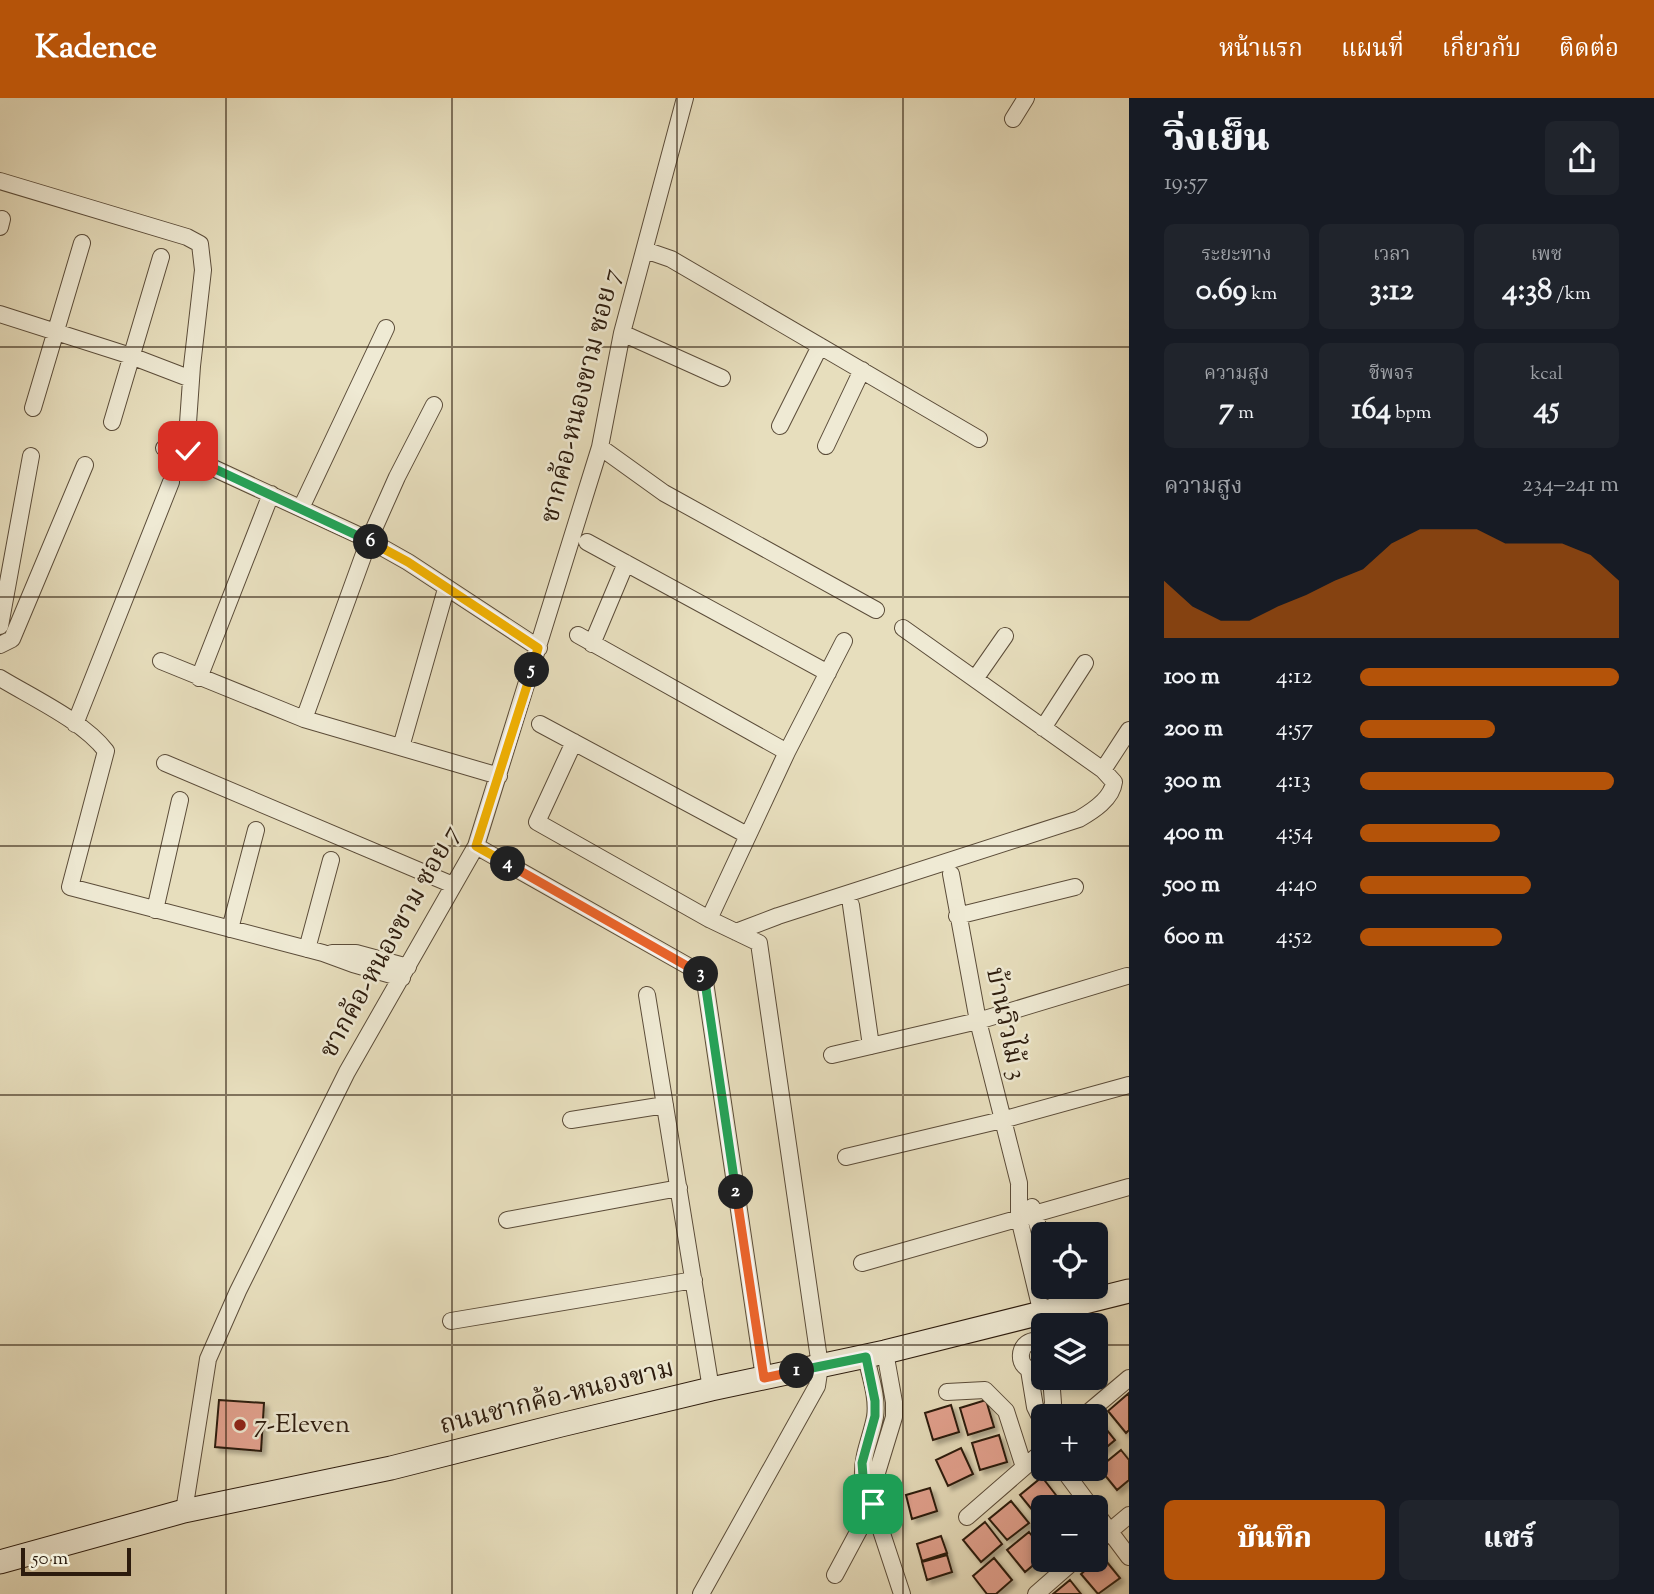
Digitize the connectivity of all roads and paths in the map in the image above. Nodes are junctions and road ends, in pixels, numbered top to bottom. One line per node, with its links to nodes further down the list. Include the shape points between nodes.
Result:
1 (685, 98): 6 (street, ชากค้อ-หนองขาม ซอย 7)
2 (1026, 98): 3 (street)
3 (1013, 119)
4 (0, 181): 15 (street, via 200,244 203,270)
5 (82, 243): 10 (street)
6 (645, 250): 11 (street, ชากค้อ-หนองขาม ซอย 7); 12 (street, via 671,259)
7 (161, 257): 13 (street)
8 (0, 314): 10 (street)
9 (386, 328): 30 (street)
10 (57, 332): 13 (street); 18 (street)
11 (622, 333): 16 (street); 23 (street, ชากค้อ-หนองขาม ซอย 7)
12 (820, 346): 14 (street); 20 (street)
13 (131, 356): 15 (street); 19 (street)
14 (862, 370): 21 (street); 22 (street)
15 (192, 373): 25 (street)
16 (722, 378)
17 (434, 405): 31 (street)
18 (33, 408)
19 (112, 422)
20 (780, 426)
21 (979, 439)
22 (827, 446)
23 (600, 447): 35 (street, via 664,494); 41 (street, ชากค้อ-หนองขาม ซอย 7)
24 (164, 448): 25 (street)
25 (188, 450): 29 (street, via 196,460)
26 (31, 456): 36 (street)
27 (85, 465): 40 (street, via 12,639)
28 (171, 482): 49 (street)
29 (271, 494): 30 (street); 46 (street)
30 (301, 508): 31 (street)
31 (369, 540): 34 (street); 48 (street)
32 (587, 542): 33 (street)
33 (626, 563): 44 (street); 55 (street, via 585,640)
34 (446, 589): 41 (street); 54 (street)
35 (876, 610)
36 (0, 626)
37 (903, 628): 47 (street)
38 (1005, 636): 47 (street)
39 (844, 640): 44 (street)
40 (0, 645)
41 (538, 648): 58 (street, ชากค้อ-หนองขาม ซอย 7)
42 (161, 662): 46 (street)
43 (1085, 663): 51 (street)
44 (828, 673): 55 (street)
45 (0, 678): 49 (street)
46 (199, 678): 48 (street)
47 (975, 679): 51 (street)
48 (304, 719): 54 (street)
49 (75, 724): 68 (street, via 106,751 70,887)
50 (540, 724): 53 (street)
51 (1043, 728): 57 (street)
52 (1129, 730): 57 (street)
53 (574, 742): 61 (street); 70 (street, via 537,822)
54 (401, 747): 58 (street)
55 (787, 752): 61 (street)
56 (165, 763): 65 (street)
57 (1102, 770): 72 (street, via 1114,782 1111,791 1079,819)
58 (499, 776): 62 (street, ชากค้อ-หนองขาม ซอย 7)
59 (180, 800): 68 (street)
60 (256, 830): 71 (street)
61 (747, 835): 70 (street)
62 (476, 846): 65 (street, ชากค้อ-หนองขาม ซอย 7); 105 (street, via 704,975)
63 (331, 860): 73 (street)
64 (951, 874): 69 (street, บ้านวิวไม้ 3)
65 (453, 885): 74 (street, ชากค้อ-หนองขาม ซอย 7)
66 (1075, 887): 69 (street)
67 (851, 905): 78 (street)
68 (155, 910): 71 (street)
69 (957, 916): 77 (street, บ้านวิวไม้ 3)
70 (709, 919): 72 (street)
71 (230, 929): 73 (street)
72 (736, 932): 103 (street, via 759,943)
73 (315, 951): 74 (street, via 353,964)
74 (405, 972): 113 (street, ชากค้อ-หนองขาม ซอย 7, via 347,1072 208,1359)
75 (1127, 976): 77 (street)
76 (647, 995): 81 (street)
77 (978, 1021): 78 (street); 83 (street, บ้านวิวไม้ 3)
78 (871, 1045): 79 (street)
79 (832, 1055)
80 (1129, 1085): 83 (street)
81 (665, 1105): 82 (street); 87 (street)
82 (571, 1120)
83 (1002, 1120): 84 (street); 85 (street, บ้านวิวไม้ 3)
84 (846, 1157)
85 (1019, 1183): 88 (street, บ้านวิวไม้ 3); 89 (street, บ้านวิวไม้ 3)
86 (1129, 1187): 88 (street)
87 (679, 1188): 90 (street); 93 (street)
88 (1036, 1213): 89 (street); 91 (street, บ้านวิวไม้ 3)
89 (1019, 1218): 92 (street); 95 (street, บ้านวิวไม้ 3)
90 (508, 1220)
91 (1038, 1222)
92 (862, 1263)
93 (694, 1280): 98 (street); 107 (street)
94 (1129, 1291): 96 (street, ถนนชากค้อ-หนองขาม)
95 (1048, 1313)
96 (1056, 1313)
97 (1031, 1318): 99 (street, ถนนชากค้อ-หนองขาม)
98 (451, 1321)
99 (1004, 1323): 101 (street); 102 (street, ถนนชากค้อ-หนองขาม)
100 (1031, 1341): 101 (street)
101 (1023, 1347): 104 (street, via 1022,1363)
102 (876, 1354): 103 (street, ถนนชากค้อ-หนองขาม); 112 (street, via 894,1402 894,1417 876,1476)
103 (820, 1366): 105 (street, ถนนชากค้อ-หนองขาม); 121 (street, via 817,1386)
104 (1031, 1368)
105 (764, 1378): 107 (street, ถนนชากค้อ-หนองขาม)
106 (1129, 1378): 109 (street)
107 (711, 1389): 113 (street, ถนนชากค้อ-หนองขาม, via 391,1468)
108 (947, 1392): 111 (street, via 985,1390 1006,1411)
109 (1098, 1404)
110 (1031, 1461): 111 (street)
111 (1024, 1467): 115 (street)
112 (873, 1504): 120 (street); 122 (street)
113 (184, 1511): 118 (street, ถนนชากค้อ-หนองขาม)
114 (1129, 1515): 116 (street)
115 (967, 1517)
116 (1109, 1531): 117 (street)
117 (1129, 1557)
118 (0, 1562)
119 (1061, 1572): 123 (street)
120 (835, 1575)
121 (701, 1594)
122 (902, 1594)
123 (1036, 1594)

